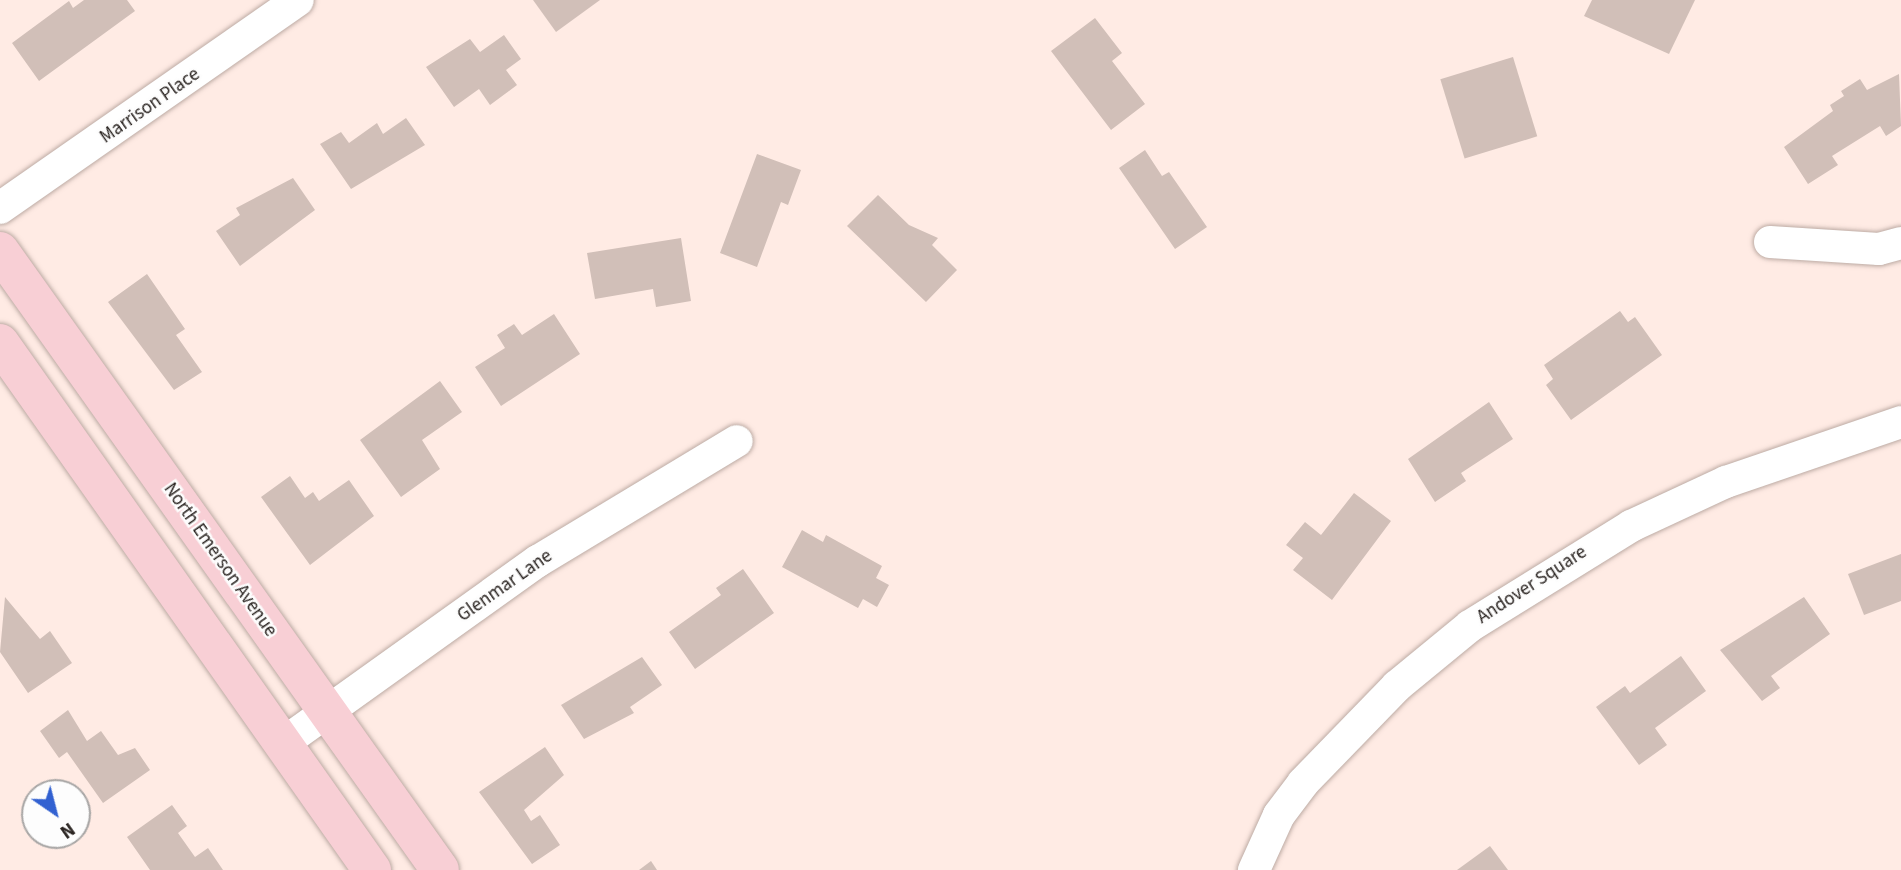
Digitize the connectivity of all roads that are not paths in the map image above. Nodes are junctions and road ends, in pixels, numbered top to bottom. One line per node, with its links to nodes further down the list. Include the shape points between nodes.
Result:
1 (298, 0): 2 (street, Marrison Place)
2 (0, 208)
3 (1770, 242): 4 (street, via 1879,249)
4 (1901, 243)
5 (0, 251): 9 (main road, North Emerson Avenue)
6 (0, 343): 10 (main road)
7 (1901, 422): 13 (street, Andover Square, via 1726,482 1631,526 1471,626 1397,686 1303,783)
8 (737, 441): 9 (street, Glenmar Lane, via 558,548)
9 (328, 712): 10 (street, Glenmar Lane); 12 (main road, North Emerson Avenue)
10 (282, 744): 11 (main road)
11 (372, 870)
12 (440, 870)
13 (1254, 870)

